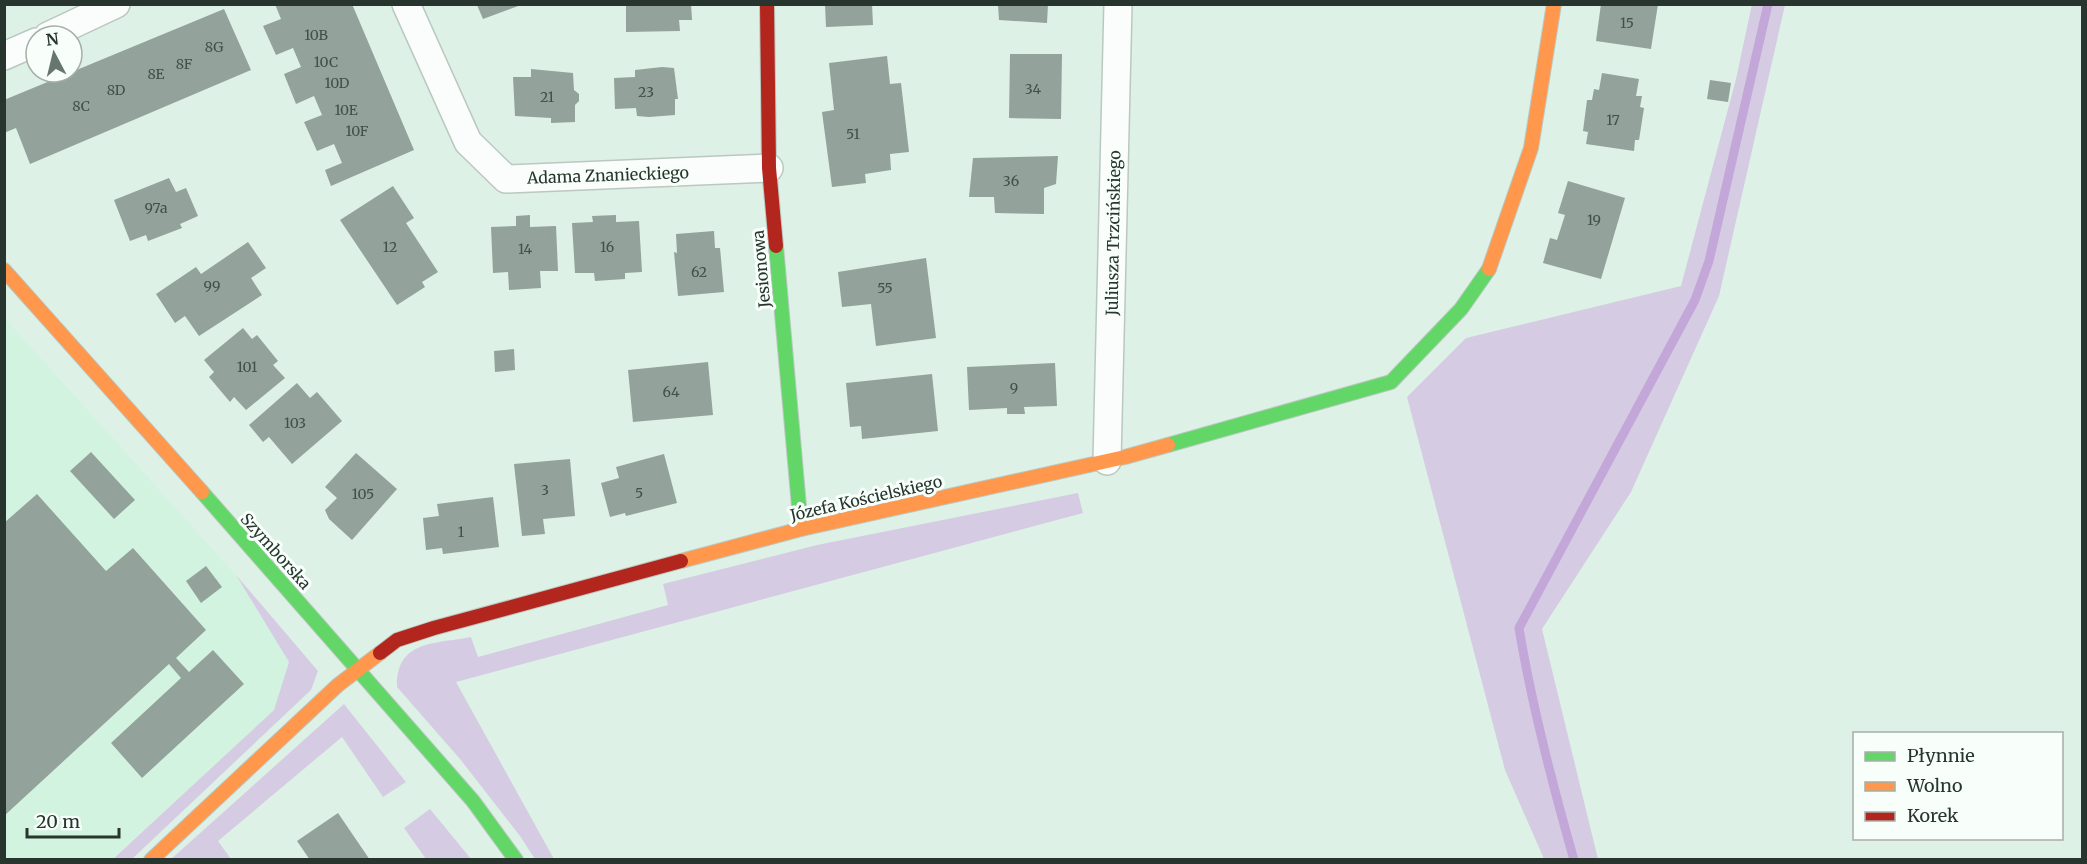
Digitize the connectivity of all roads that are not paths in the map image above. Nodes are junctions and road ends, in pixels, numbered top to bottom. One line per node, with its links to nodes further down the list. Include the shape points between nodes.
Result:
1 (116, 4): 6 (street)
2 (406, 4): 9 (street, Adama Znanieckiego, via 468,142 506,178)
3 (767, 4): 9 (street, Jesionowa)
4 (1118, 4): 11 (street, Juliusza Trzcińskiego)
5 (1554, 4): 11 (street, Józefa Kościelskiego, via 1531,148 1492,265 1461,309 1391,382)
6 (74, 24)
7 (24, 47): 8 (street)
8 (4, 56)
9 (769, 168): 12 (street, Jesionowa)
10 (8, 280): 13 (street, Szymborska)
11 (1107, 461): 12 (street, Józefa Kościelskiego)
12 (801, 529): 13 (street, Józefa Kościelskiego, via 434,628 397,640)
13 (359, 669): 14 (street, Józefa Kościelskiego); 15 (street, Szymborska, via 473,801)
14 (151, 860)
15 (516, 860)

